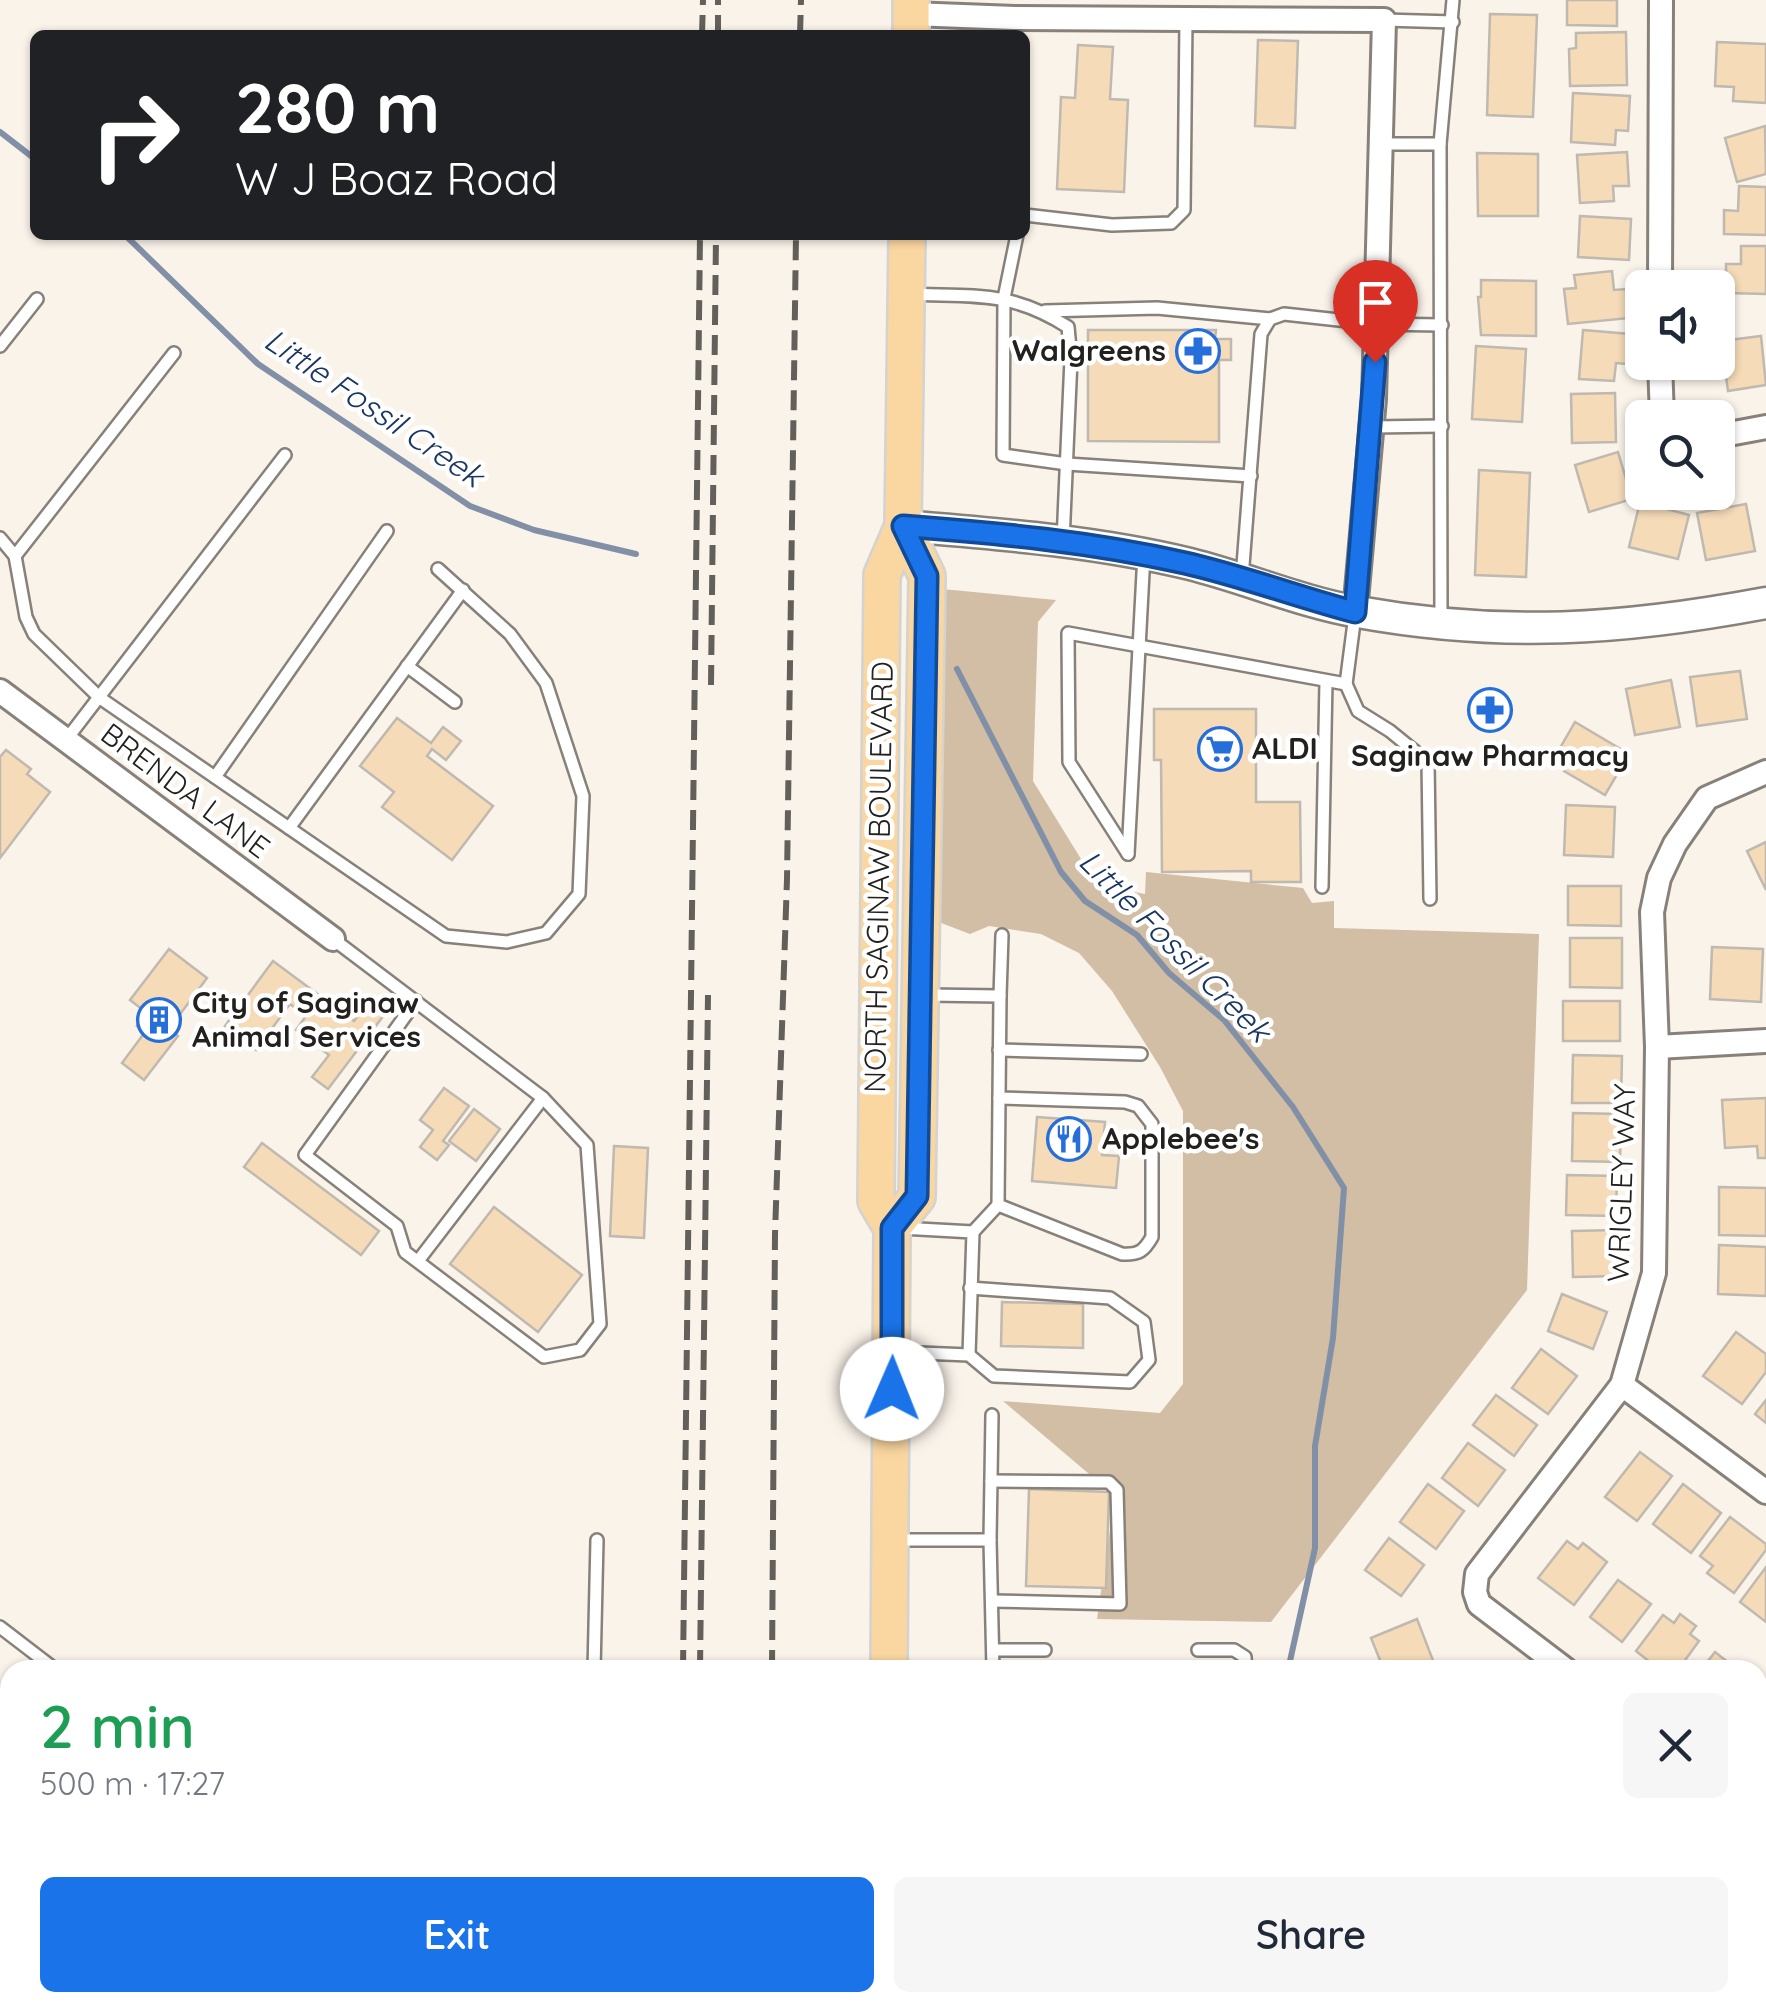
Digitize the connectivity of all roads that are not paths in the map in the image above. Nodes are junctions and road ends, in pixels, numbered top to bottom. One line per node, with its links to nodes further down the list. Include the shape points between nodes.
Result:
1 (1453, 0): 6 (lane)
2 (1661, 0): 13 (street)
3 (911, 16): 7 (street)
4 (1186, 18): 5 (street); 7 (street); 10 (lane, via 1184,210 1171,223 1112,225)
5 (1384, 20): 6 (lane); 8 (street)
6 (1453, 22): 9 (lane)
7 (1016, 26)
8 (1380, 144): 9 (lane); 19 (street)
9 (1440, 144): 20 (lane)
10 (1030, 216)
11 (907, 240): 14 (main road, NORTH SAGINAW BOULEVARD)
12 (1016, 240): 15 (lane)
13 (1660, 270)
14 (906, 294): 15 (lane); 30 (main road, NORTH SAGINAW BOULEVARD)
15 (1004, 298): 17 (lane); 28 (lane, via 1003,456)
16 (37, 299): 21 (lane)
17 (1042, 311): 18 (lane, via 1157,308); 28 (lane, via 1068,327)
18 (1270, 319): 19 (lane, via 1284,314); 29 (lane, via 1262,334)
19 (1376, 324): 20 (lane); 25 (street)
20 (1442, 325): 23 (lane)
21 (0, 346)
22 (174, 354): 35 (lane)
23 (1442, 426): 25 (lane); 41 (lane)
24 (1766, 426): 26 (street)
25 (1372, 427): 40 (street)
26 (1735, 432)
27 (285, 455): 47 (lane)
28 (1067, 464): 29 (lane); 33 (lane)
29 (1251, 476): 37 (lane)
30 (903, 526): 33 (main road); 57 (main road, NORTH SAGINAW BOULEVARD, via 927,576); 67 (main road, NORTH SAGINAW BOULEVARD, via 882,574 876,1200)
31 (387, 531): 51 (lane)
32 (0, 538): 35 (lane)
33 (1063, 540): 34 (main road)
34 (1144, 554): 37 (main road); 42 (lane)
35 (15, 556): 47 (lane, via 34,634)
36 (438, 569): 38 (lane)
37 (1242, 578): 40 (main road)
38 (463, 590): 43 (lane); 52 (lane, via 510,634 546,683 583,796 579,894 546,934 507,942 446,936)
39 (1766, 603): 41 (main road, via 1562,630)
40 (1355, 612): 41 (main road); 45 (lane)
41 (1442, 622)
42 (1138, 645): 42 (lane, via 1128,835 1128,854 1069,762 1068,633); 44 (lane)
43 (407, 666): 48 (lane); 52 (lane)
44 (1326, 681): 45 (lane); 53 (lane)
45 (1346, 684): 54 (lane, via 1358,711 1428,762)
46 (0, 691): 49 (street, BRENDA LANE)
47 (100, 698): 49 (lane); 51 (lane)
48 (455, 702)
49 (66, 740): 56 (street, BRENDA LANE)
50 (1766, 772): 61 (street, WRIGLEY WAY, via 1707,798 1659,878 1652,912)
51 (215, 777): 52 (lane)
52 (289, 828)
53 (1322, 887)
54 (1430, 899)
55 (1002, 935): 58 (lane)
56 (333, 938): 59 (lane)
57 (920, 995): 58 (lane); 67 (main road, NORTH SAGINAW BOULEVARD, via 917,1196)
58 (1000, 996): 62 (lane)
59 (416, 1001): 64 (lane); 69 (lane, via 305,1155 397,1226 405,1252)
60 (1766, 1041): 61 (street)
61 (1657, 1047): 73 (street, WRIGLEY WAY, via 1654,1273)
62 (1000, 1050): 63 (lane); 65 (lane)
63 (1141, 1054)
64 (544, 1098): 69 (lane); 69 (lane, via 586,1146 600,1324 580,1350 544,1357)
65 (999, 1098): 66 (lane); 66 (lane, via 1126,1102 1147,1113 1152,1237 1136,1255 1122,1254)
66 (998, 1205): 68 (lane)
67 (892, 1228): 68 (lane); 71 (main road, NORTH SAGINAW BOULEVARD)
68 (973, 1232): 70 (lane)
69 (418, 1262)
70 (970, 1288): 72 (lane); 72 (lane, via 1110,1298 1144,1322 1150,1360 1130,1382 994,1376)
71 (892, 1352): 72 (lane); 78 (main road, NORTH SAGINAW BOULEVARD)
72 (969, 1355)
73 (1622, 1385): 76 (street); 90 (street, WRIGLEY WAY, via 1477,1574 1479,1604)
74 (992, 1415): 75 (lane)
75 (991, 1480): 79 (lane); 80 (lane, via 1109,1482 1116,1490 1120,1604)
76 (1766, 1492)
77 (597, 1540): 86 (lane)
78 (890, 1540): 79 (lane); 87 (main road, NORTH SAGINAW BOULEVARD)
79 (990, 1540): 80 (lane)
80 (992, 1600): 82 (lane)
81 (0, 1627): 85 (lane)
82 (993, 1650): 83 (lane); 88 (lane)
83 (1046, 1650)
84 (1198, 1650): 89 (lane, via 1234,1650)
85 (43, 1660)
86 (594, 1660)
87 (889, 1660)
88 (993, 1660)
89 (1244, 1660)
90 (1553, 1660)

